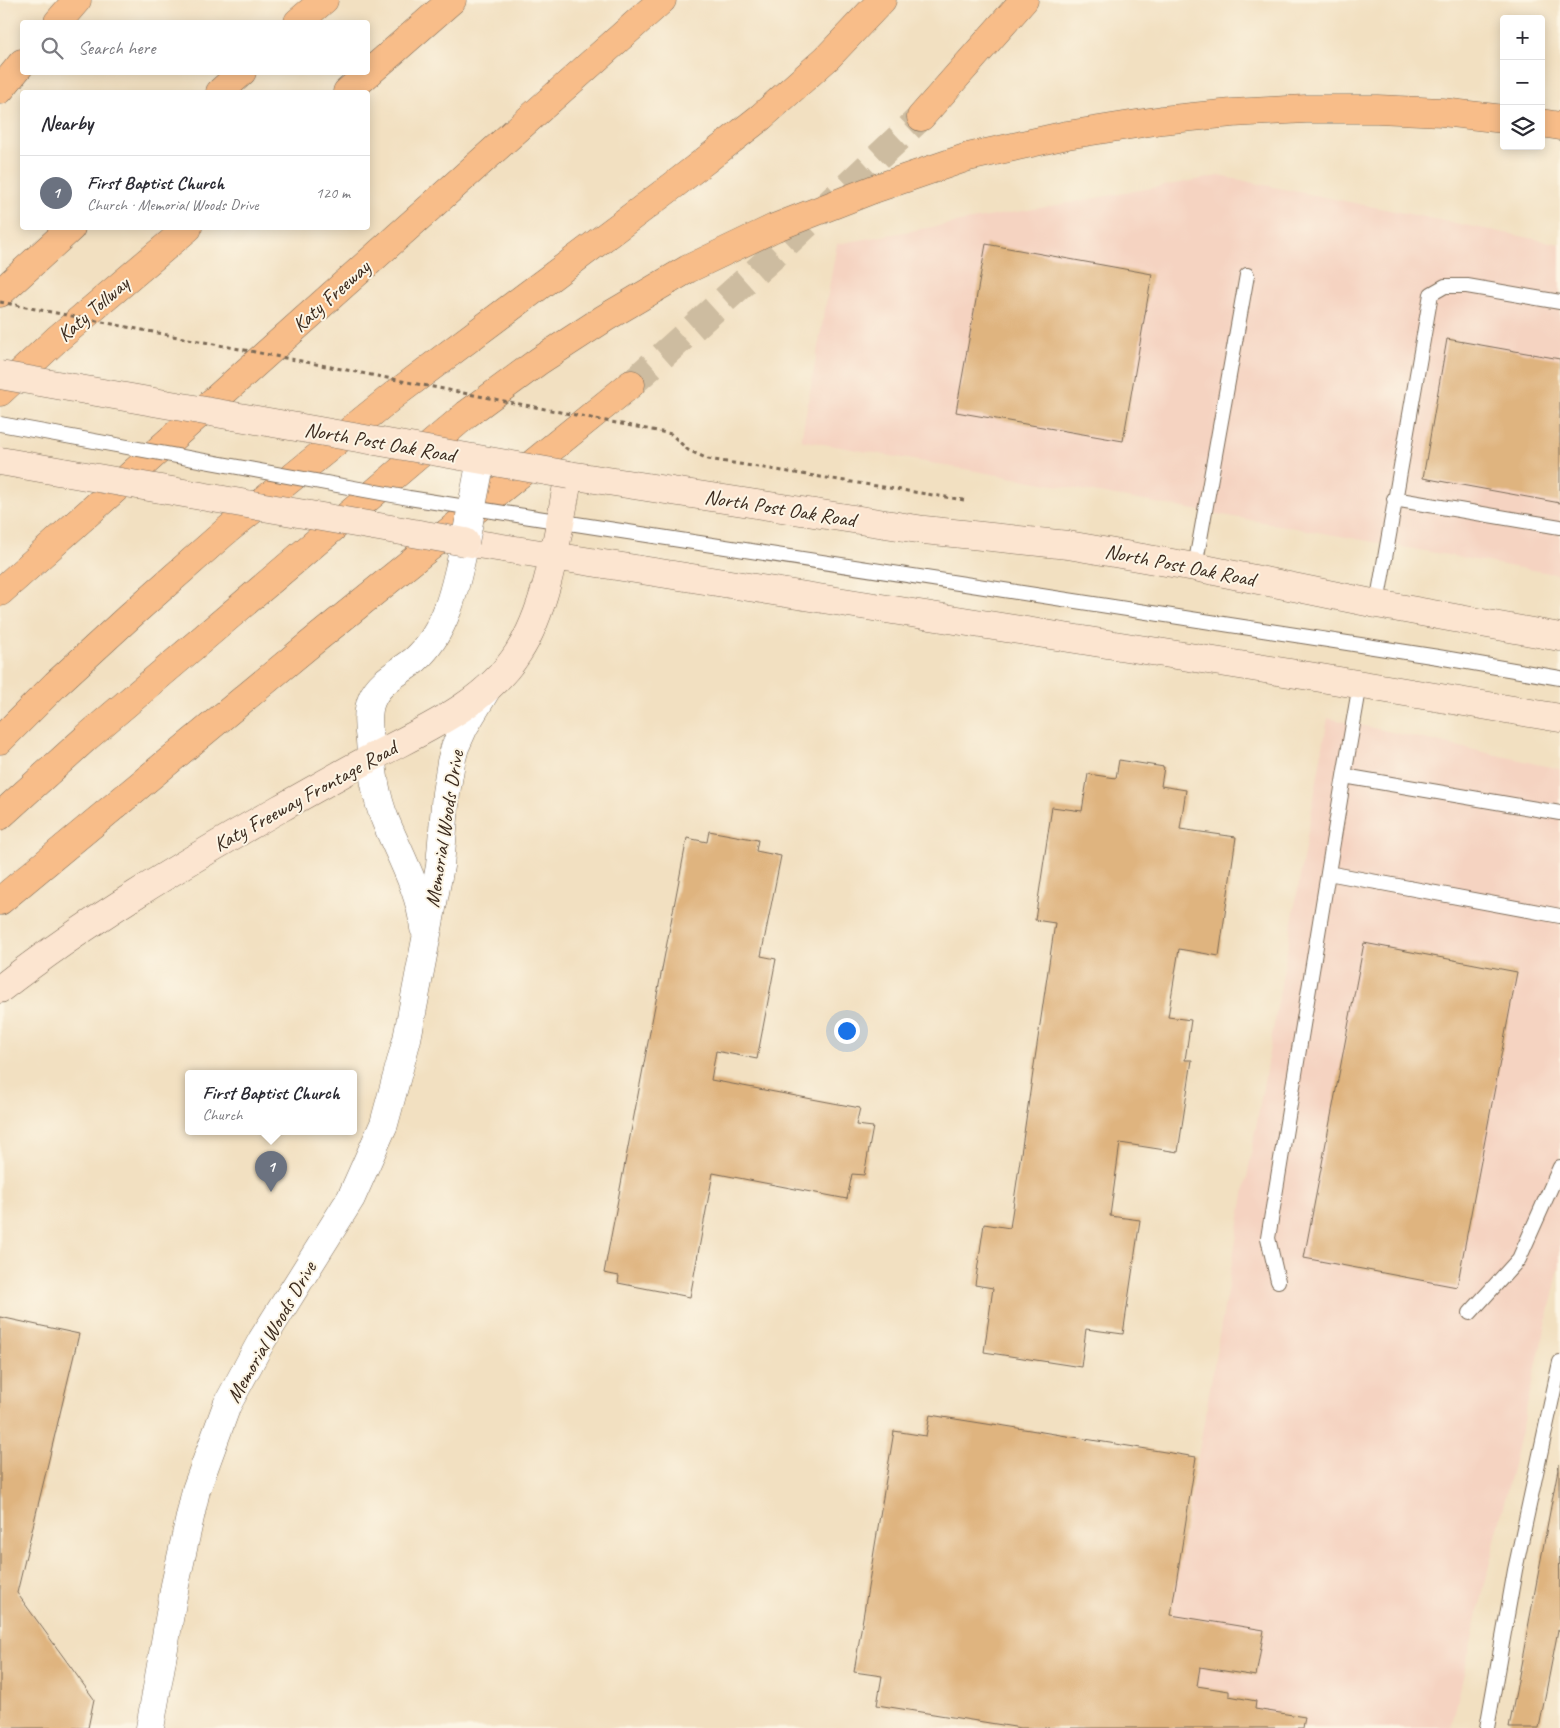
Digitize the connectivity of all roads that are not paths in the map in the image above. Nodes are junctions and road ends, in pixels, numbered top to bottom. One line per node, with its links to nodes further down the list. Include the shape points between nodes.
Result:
1 (77, 0): 7 (highway)
2 (324, 0): 8 (highway)
3 (452, 0): 10 (highway)
4 (662, 0): 39 (highway, Katy Freeway)
5 (882, 0): 46 (highway, via 762,117 394,395 225,532 56,684)
6 (1024, 0): 16 (highway)
7 (60, 20)
8 (300, 20)
9 (20, 66): 13 (highway)
10 (370, 72)
11 (239, 75): 14 (highway)
12 (366, 75): 15 (highway)
13 (0, 90)
14 (222, 90)
15 (349, 90)
16 (921, 117)
17 (1500, 119): 50 (highway, via 1442,112 1306,109 1232,112 1162,120 1068,135 968,157 774,228 688,269 605,318 467,414 86,738)
18 (1545, 124): 19 (highway)
19 (1560, 126)
20 (70, 230): 23 (highway)
21 (186, 230): 27 (highway, Katy Tollway)
22 (1247, 275): 38 (lane)
23 (0, 293)
24 (1560, 302): 32 (lane, via 1467,286 1445,286 1431,294)
25 (0, 375): 29 (main road, North Post Oak Road, bridge)
26 (631, 384): 52 (highway)
27 (0, 392)
28 (0, 424): 33 (lane, bridge)
29 (481, 460): 31 (main road, North Post Oak Road, bridge); 33 (street, Memorial Woods Drive, bridge)
30 (0, 461): 36 (main road, bridge)
31 (569, 475): 34 (main road, Katy Freeway Frontage Road); 38 (main road, North Post Oak Road, via 924,530 1068,545)
32 (1394, 499): 35 (lane); 40 (lane)
33 (472, 508): 34 (lane, bridge); 36 (street, Memorial Woods Drive, bridge)
34 (559, 522): 37 (main road, Katy Freeway Frontage Road); 42 (lane)
35 (1560, 528)
36 (471, 552): 37 (main road); 47 (street, Memorial Woods Drive, via 435,637 416,659 386,681 371,700 368,722)
37 (553, 557): 43 (main road); 44 (main road, Katy Freeway Frontage Road, via 530,633 505,672)
38 (1195, 567): 40 (main road, North Post Oak Road)
39 (0, 592)
40 (1377, 604): 41 (main road, North Post Oak Road)
41 (1560, 637)
42 (1560, 678)
43 (1360, 684): 45 (main road); 48 (lane)
44 (488, 688): 47 (main road, Katy Freeway Frontage Road, via 455,712); 54 (street, Memorial Woods Drive, via 464,726 451,762 440,866)
45 (1560, 718)
46 (0, 740)
47 (371, 758): 54 (street, Memorial Woods Drive, via 376,794 418,902); 55 (main road, Katy Freeway Frontage Road, via 278,809 107,912)
48 (1344, 776): 49 (lane); 51 (lane)
49 (1560, 813)
50 (0, 816)
51 (1328, 873): 53 (lane); 57 (lane, via 1268,1238)
52 (0, 901)
53 (1560, 916)
54 (424, 947): 60 (street, Memorial Woods Drive, via 407,1039 384,1124 350,1198 262,1340 227,1405 196,1490 175,1585)
55 (0, 989)
56 (1560, 1167): 58 (lane, via 1519,1258)
57 (1278, 1281)
58 (1470, 1314)
59 (1560, 1362): 61 (lane, via 1514,1570)
60 (150, 1728)
61 (1487, 1728)

